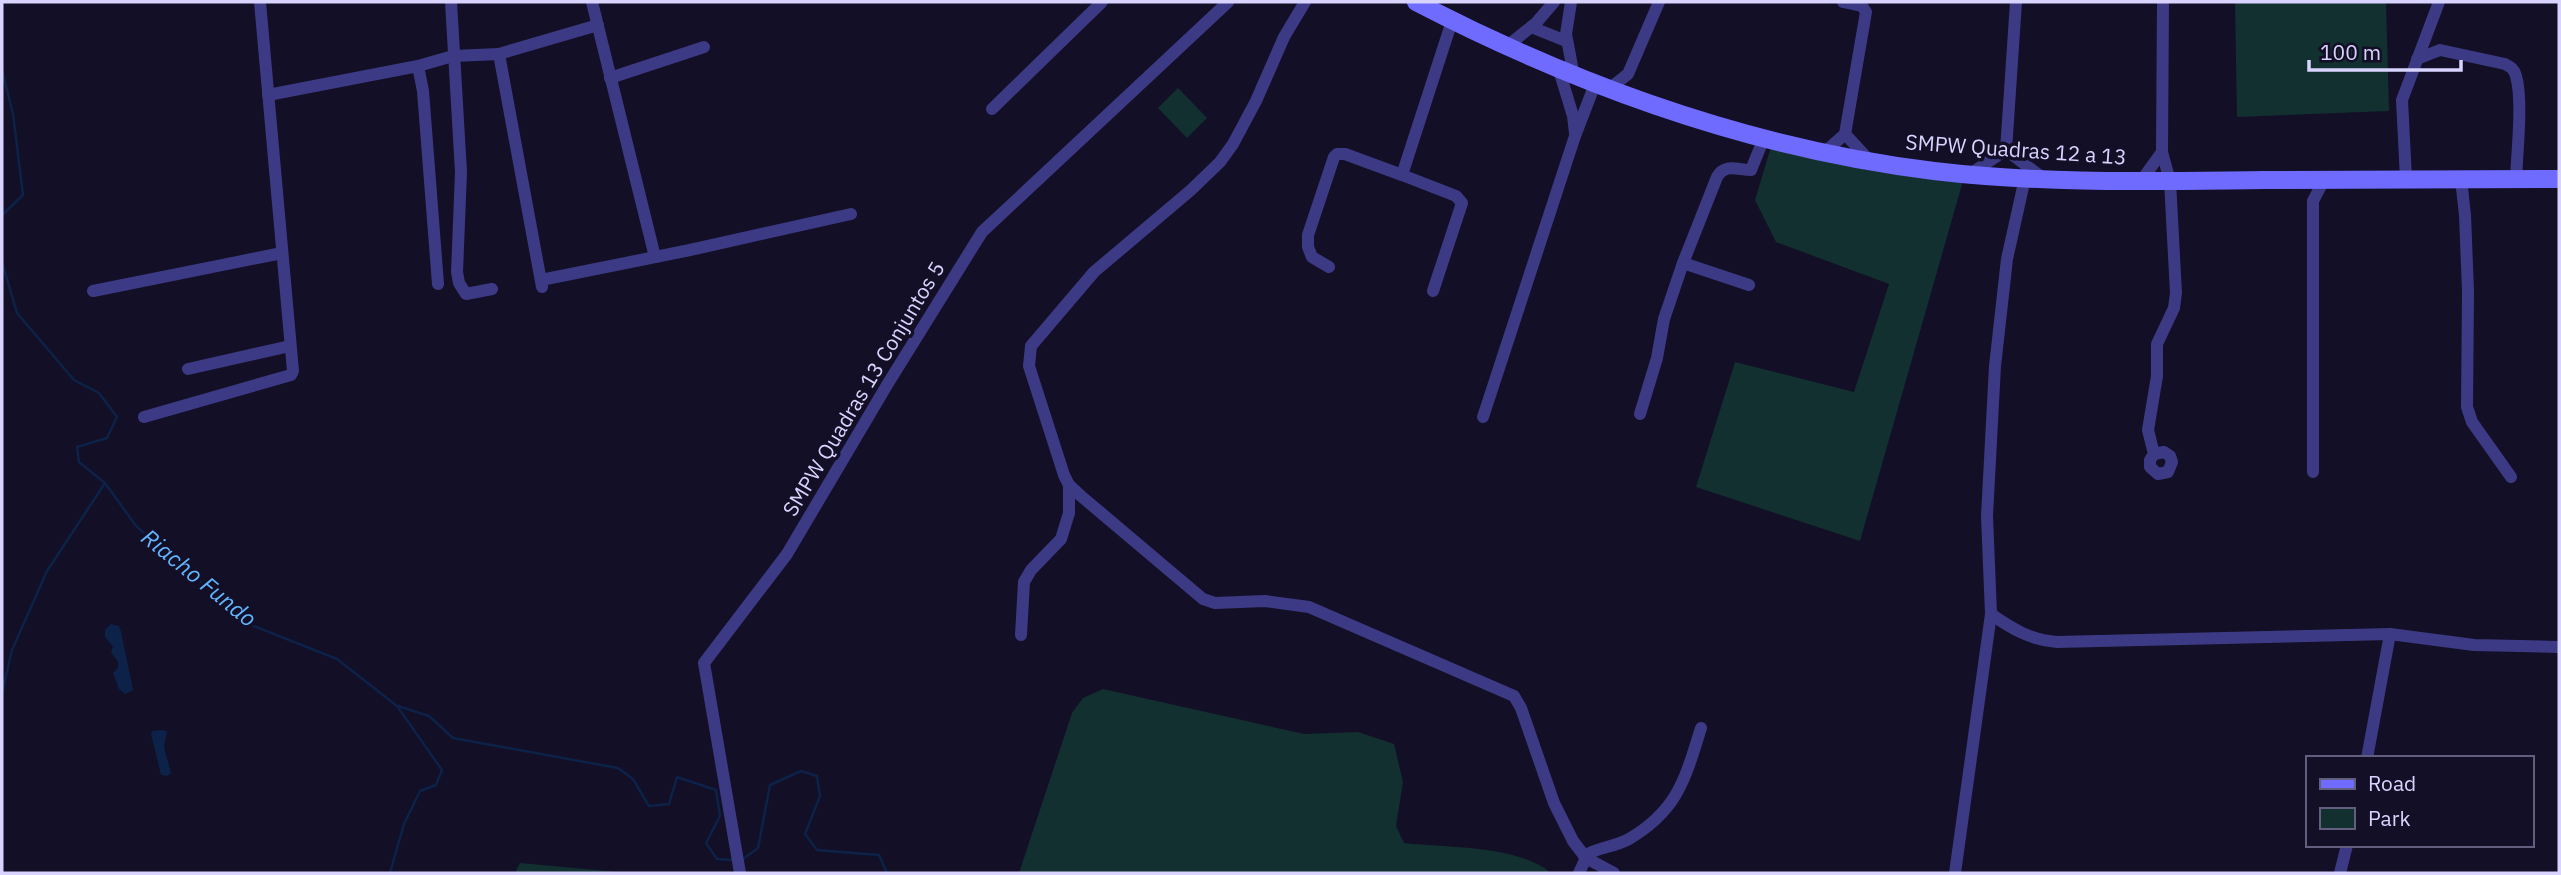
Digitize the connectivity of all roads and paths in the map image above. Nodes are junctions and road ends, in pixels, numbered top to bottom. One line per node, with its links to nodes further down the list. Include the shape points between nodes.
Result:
1 (260, 2): 29 (street)
2 (451, 2): 22 (street)
3 (592, 2): 16 (street)
4 (1102, 2): 32 (street)
5 (1227, 2): 80 (street, SMPW Quadras 13 Conjuntos 5, via 982,232 787,554 704,663)
6 (1305, 2): 71 (street, via 1220,162 1094,272 1031,346 1029,366)
7 (1554, 2): 17 (street)
8 (1571, 2): 18 (street)
9 (1659, 2): 26 (street)
10 (1843, 2): 33 (street, via 1862,6 1866,12)
11 (2016, 2): 36 (street)
12 (2163, 2): 38 (street)
13 (2439, 2): 23 (street)
14 (1423, 3): 15 (street, SMPW Quadras 12 a 13)
15 (1452, 21): 20 (street, SMPW Quadras 12 a 13); 41 (street)
16 (598, 25): 21 (street); 27 (street)
17 (1531, 27): 18 (street); 20 (street)
18 (1566, 41): 25 (street)
19 (704, 47): 27 (street)
20 (1506, 47): 25 (street, SMPW Quadras 12 a 13)
21 (499, 54): 22 (street); 55 (street, via 541,284)
22 (453, 55): 24 (street); 60 (street, via 461,172 457,272 466,294)
23 (2417, 59): 45 (street, via 2402,100); 47 (street, via 2440,50 2512,69 2518,101)
24 (418, 66): 29 (street); 58 (street)
25 (1567, 73): 28 (street, SMPW Quadras 12 a 13); 31 (street)
26 (1628, 74): 28 (street); 30 (street)
27 (610, 78): 55 (street)
28 (1595, 94): 30 (street, SMPW Quadras 12 a 13); 31 (street, via 1579,107); 34 (street)
29 (268, 95): 54 (street)
30 (1636, 99): 35 (street, SMPW Quadras 12 a 13)
31 (1568, 100): 34 (street)
32 (992, 109)
33 (1845, 134): 37 (street); 39 (street)
34 (1575, 136): 67 (street)
35 (1764, 138): 37 (street, SMPW Quadras 12 a 13); 56 (street, via 1751,170 1729,167 1719,173)
36 (2006, 150): 40 (street); 43 (street)
37 (1825, 152): 39 (street, SMPW Quadras 12 a 13)
38 (2162, 152): 50 (street); 51 (street)
39 (1870, 161): 40 (street, SMPW Quadras 12 a 13)
40 (1969, 174): 42 (street, SMPW Quadras 12 a 13)
41 (1402, 175): 57 (street, via 1345,154 1334,157 1307,241 1312,257); 62 (street, via 1456,196 1462,203)
42 (2025, 178): 43 (street, SMPW Quadras 12 a 13); 72 (street, via 2007,259 1995,366 1987,516)
43 (2043, 178): 50 (street, SMPW Quadras 12 a 13)
44 (2299, 179): 49 (street, SMPW Quadras 12 a 13); 51 (street, SMPW Quadras 12 a 13); 52 (street)
45 (2406, 179): 46 (street, SMPW Quadras 12 a 13); 49 (street, SMPW Quadras 12 a 13)
46 (2461, 179): 47 (street, SMPW Quadras 12 a 13); 70 (street, via 2468,291 2467,407 2472,422)
47 (2516, 179): 48 (street, SMPW Quadras 12 a 13)
48 (2559, 179)
49 (2324, 180): 52 (street)
50 (2141, 181): 51 (street, SMPW Quadras 12 a 13)
51 (2170, 181): 68 (street, via 2176,293 2157,344 2148,430)
52 (2313, 201): 69 (street)
53 (851, 214): 55 (street)
54 (282, 253): 61 (street); 63 (street)
55 (655, 257)
56 (1683, 263): 59 (street); 65 (street)
57 (1329, 267)
58 (438, 284)
59 (1749, 285)
60 (492, 289)
61 (93, 290)
62 (1433, 291)
63 (290, 346): 64 (street); 66 (street, via 291,375)
64 (188, 369)
65 (1640, 414)
66 (144, 417)
67 (1483, 417)
68 (2154, 454)
69 (2313, 472)
70 (2511, 477)
71 (1069, 485): 74 (street, via 1069,513 1061,539 1024,582); 79 (street, via 1209,602 1265,601 1309,607 1514,696 1554,803)
72 (1991, 614): 73 (street, via 2023,634 2057,642); 83 (street)
73 (2390, 634): 75 (street, via 2474,645); 77 (street)
74 (1021, 635)
75 (2559, 647)
76 (1701, 728): 79 (street, via 1681,786 1665,811 1629,839)
77 (2367, 756)
78 (2346, 847): 84 (street)
79 (1585, 857): 81 (street); 82 (street)
80 (740, 873)
81 (1579, 873)
82 (1614, 873)
83 (1955, 873)
84 (2340, 873)

